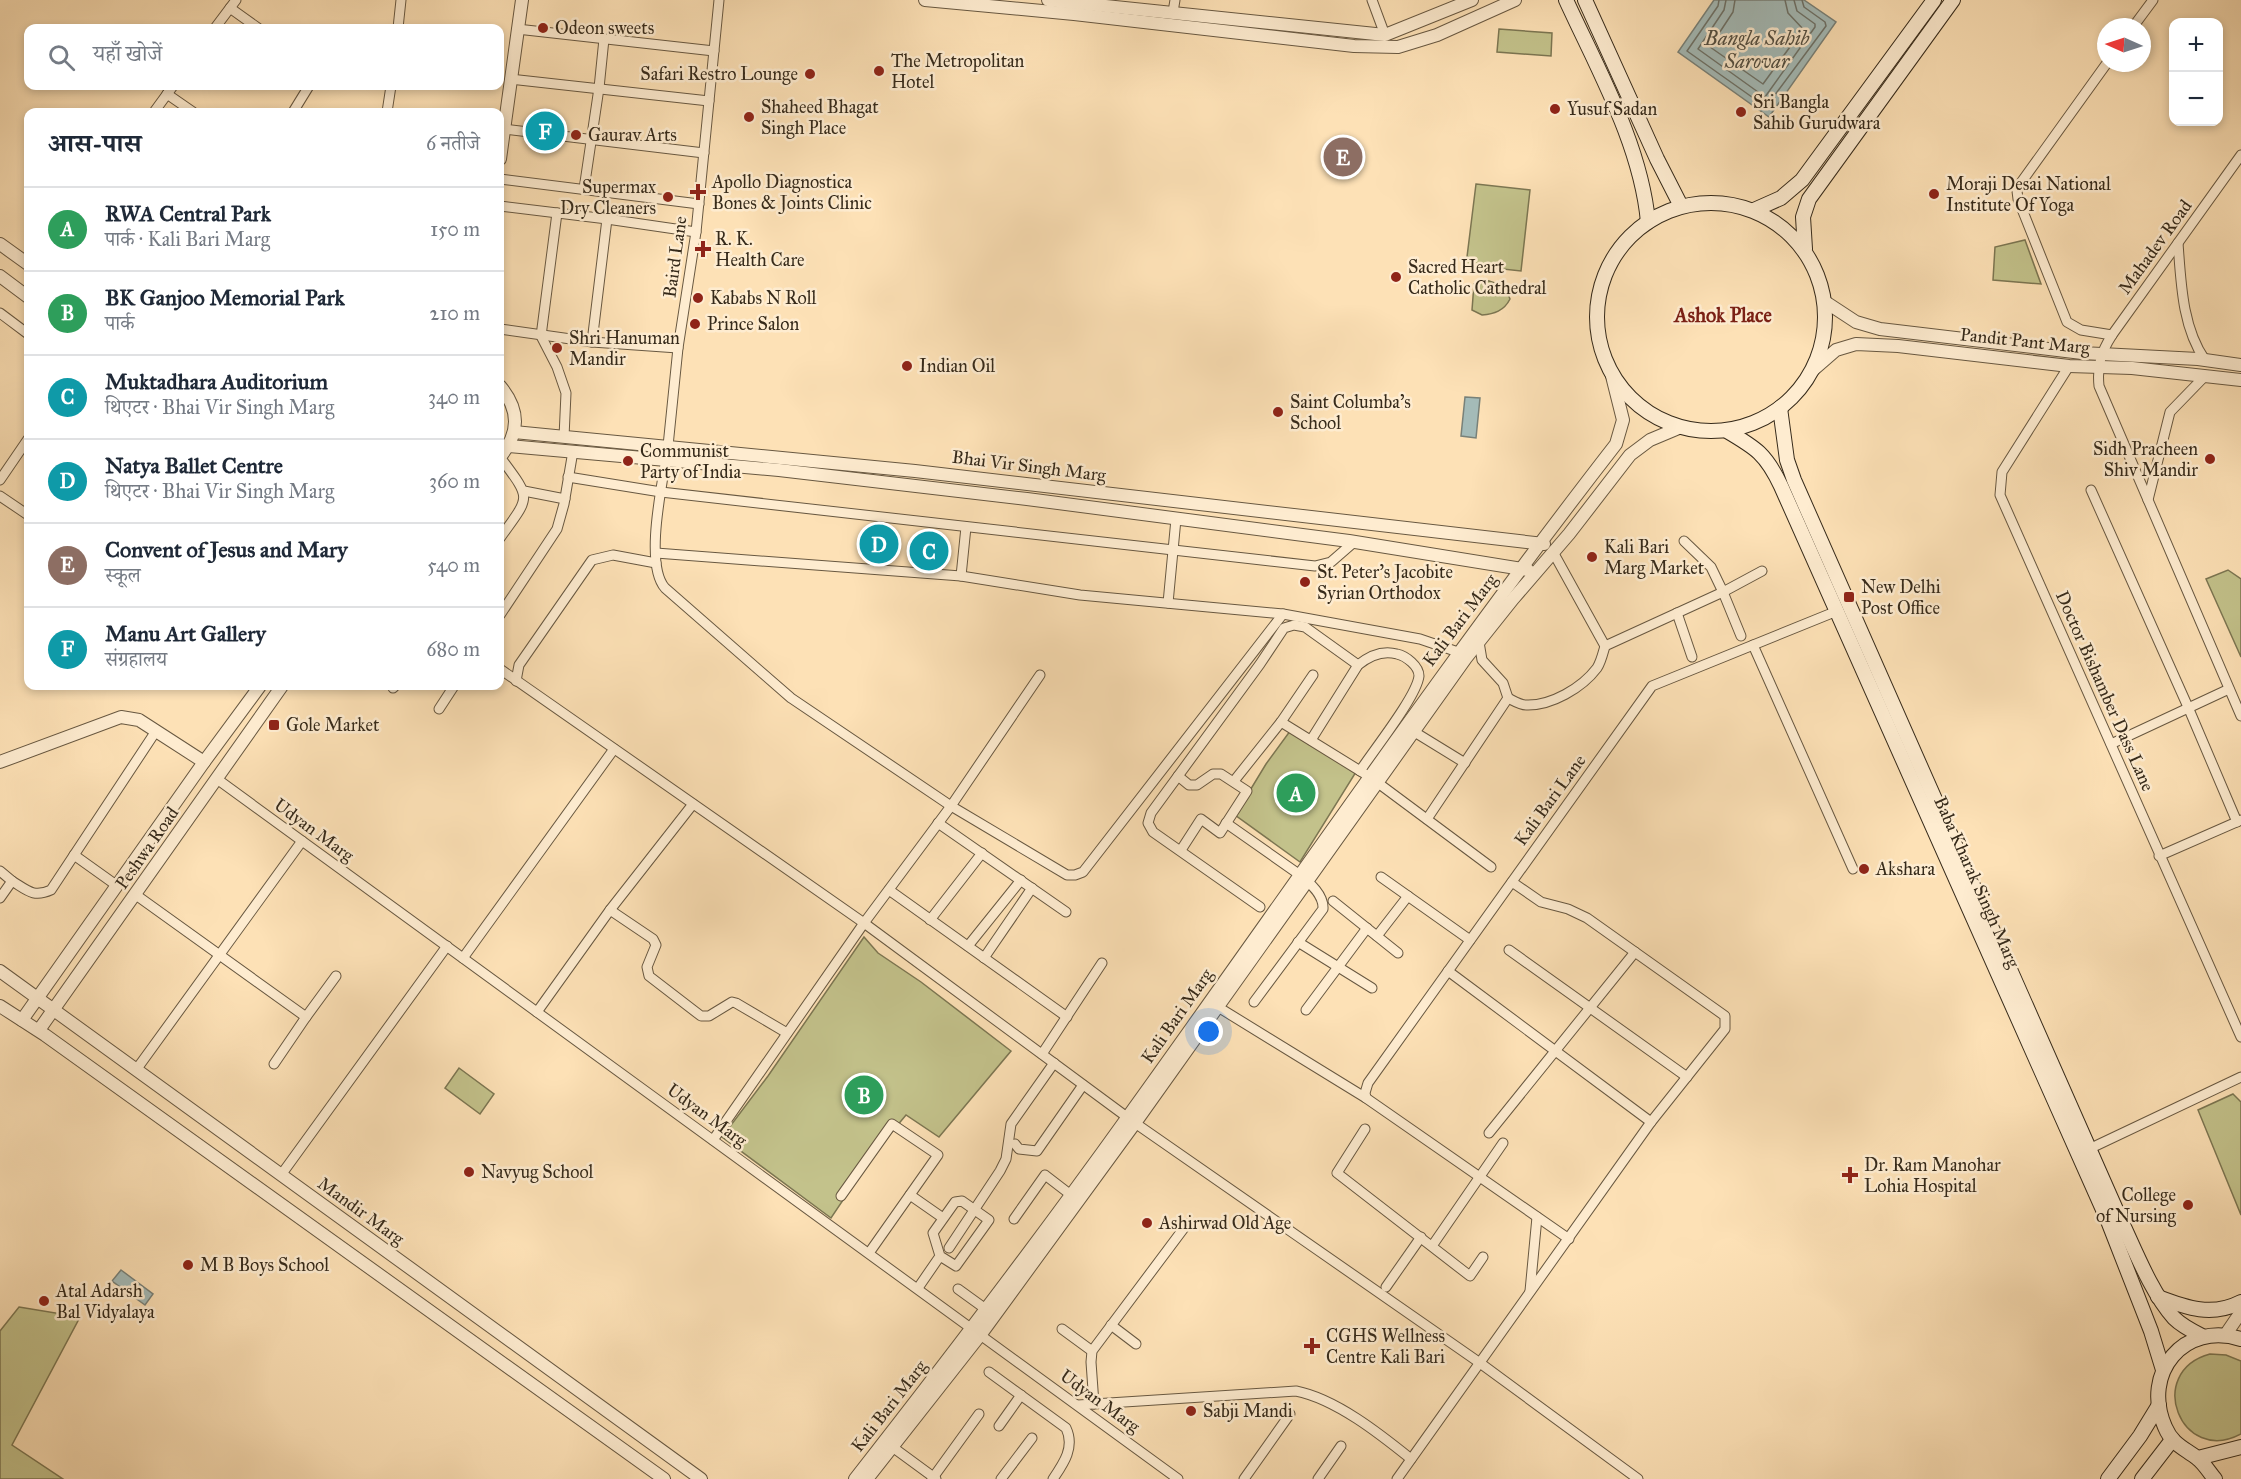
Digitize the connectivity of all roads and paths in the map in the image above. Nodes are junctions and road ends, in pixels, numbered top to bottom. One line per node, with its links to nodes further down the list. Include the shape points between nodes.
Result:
1 (236, 0): 16 (street)
2 (401, 0): 20 (street)
3 (522, 0): 21 (street)
4 (719, 0): 24 (street, Baird Lane)
5 (925, 0): 8 (street, via 1354,46 1398,47 1437,35)
6 (1048, 0): 15 (street)
7 (1472, 0): 22 (street)
8 (1515, 0)
9 (1566, 0): 49 (main road, via 1634,150)
10 (1585, 0): 45 (main road)
11 (1934, 0): 46 (main road, via 1802,180 1781,198)
12 (1953, 0): 53 (main road, via 1809,199 1803,217)
13 (2153, 0): 17 (street)
14 (1374, 1): 22 (street)
15 (1174, 6): 22 (street)
16 (230, 8): 18 (street); 19 (street)
17 (2140, 18)
18 (218, 24)
19 (252, 24)
20 (398, 24)
21 (517, 29): 23 (street); 26 (street)
22 (1385, 35)
23 (604, 39): 24 (street); 27 (street)
24 (714, 51): 32 (street, Baird Lane)
25 (2101, 72): 62 (street, via 2017,191 2067,322 2081,330)
26 (510, 79): 27 (street); 37 (street)
27 (599, 88): 32 (street); 38 (street)
28 (170, 90): 31 (street)
29 (307, 90): 35 (street)
30 (390, 90): 36 (street)
31 (167, 94): 33 (street); 34 (street)
32 (709, 101): 39 (street, Baird Lane)
33 (157, 108)
34 (187, 108)
35 (295, 108)
36 (388, 108)
37 (504, 129): 38 (street)
38 (592, 139): 39 (street); 42 (street)
39 (704, 153): 43 (street, Baird Lane)
40 (2241, 155): 51 (street, Mahadev Road)
41 (504, 179): 42 (street)
42 (584, 189): 43 (street)
43 (699, 204): 50 (street, Baird Lane)
44 (504, 206): 47 (street)
45 (1681, 206): 46 (main road, via 1718,202); 49 (main road)
46 (1754, 210): 53 (main road, via 1782,227)
47 (557, 213): 48 (street); 63 (street)
48 (607, 219): 50 (street); 64 (street)
49 (1648, 222): 72 (main road, via 1623,244 1605,273 1600,290 1598,332)
50 (696, 232): 66 (street, Baird Lane)
51 (2178, 243): 62 (street, Mahadev Road); 68 (street, via 2187,314 2195,346)
52 (0, 244): 54 (street)
53 (1805, 251): 57 (main road, via 1820,280)
54 (24, 261)
55 (1, 278): 56 (street)
56 (24, 294)
57 (1824, 301): 61 (street, Pandit Pant Marg, via 1856,322); 71 (main road, via 1825,329)
58 (0, 313): 60 (street)
59 (504, 330): 63 (street)
60 (24, 331)
61 (1899, 332): 65 (street); 67 (street, Pandit Pant Marg)
62 (2112, 335): 67 (street, Mahadev Road)
63 (541, 336): 64 (street); 80 (street, via 566,393)
64 (592, 342): 66 (street)
65 (1898, 346): 70 (street, Pandit Pant Marg); 71 (street, Pandit Pant Marg, via 1851,345 1828,355)
66 (678, 348): 83 (street, Baird Lane)
67 (2100, 360): 68 (street, Pandit Pant Marg); 70 (street, Pandit Pant Marg); 73 (street, Pandit Pant Marg, via 2132,368); 95 (street, via 2099,386)
68 (2205, 360): 69 (street, Pandit Pant Marg)
69 (2241, 365)
70 (2069, 366): 140 (street, Doctor Bishamber Dass Lane, via 2002,472 2000,495)
71 (1813, 370): 76 (main road, via 1799,391)
72 (1611, 372): 77 (main road, via 1644,410); 102 (street, via 1623,420 1616,444)
73 (2205, 376): 74 (street, Pandit Pant Marg); 95 (street, via 2170,412)
74 (2241, 380)
75 (504, 392): 79 (street, via 515,416)
76 (1780, 408): 78 (main road, via 1755,423); 228 (main road, Baba Kharak Singh Marg, via 1787,460 1794,480)
77 (1681, 427): 78 (main road); 104 (street, Kali Bari Marg, via 1650,440 1630,454)
78 (1727, 430): 114 (main road, Baba Kharak Singh Marg, via 1760,451 1773,468)
79 (514, 432): 80 (street, Bhai Vir Singh Marg); 82 (street)
80 (564, 437): 83 (street, Bhai Vir Singh Marg)
81 (24, 445): 89 (street)
82 (509, 446): 84 (street, Bhai Vir Singh Marg); 85 (street)
83 (668, 446): 102 (street, Bhai Vir Singh Marg)
84 (573, 451): 86 (street, Bhai Vir Singh Marg); 88 (street)
85 (504, 452)
86 (666, 459): 92 (street); 97 (street, Bhai Vir Singh Marg)
87 (504, 463): 91 (street)
88 (568, 477): 92 (street); 94 (street)
89 (0, 480)
90 (2091, 490): 133 (street)
91 (524, 491): 94 (street); 99 (street, via 524,502)
92 (661, 492): 98 (street); 105 (street)
93 (0, 496): 96 (street)
94 (565, 499): 113 (street, via 557,529)
95 (2148, 500): 128 (street)
96 (24, 512)
97 (1176, 519): 101 (street, Bhai Vir Singh Marg); 103 (street)
98 (966, 526): 103 (street); 110 (street)
99 (504, 532)
100 (1684, 541): 111 (street, via 1711,567)
101 (1354, 542): 103 (street, via 1331,562 1316,566); 107 (street, Bhai Vir Singh Marg)
102 (1540, 543): 104 (street, Bhai Vir Singh Marg); 107 (street)
103 (1173, 550): 112 (street)
104 (1555, 550): 108 (street, Kali Bari Marg); 120 (street)
105 (656, 553): 106 (street); 110 (street)
106 (656, 563): 127 (street, via 613,555 592,560 519,665); 150 (street, via 659,581 665,588 791,698)
107 (1522, 568): 108 (street, Bhai Vir Singh Marg); 118 (street, Kali Bari Marg)
108 (1536, 571): 118 (street, Kali Bari Marg)
109 (1762, 571): 111 (street)
110 (961, 576): 112 (street, via 1080,595)
111 (1723, 592): 115 (street); 117 (street)
112 (1168, 603): 116 (street)
113 (504, 609)
114 (1837, 611): 119 (street, Kali Bari Lane); 265 (main road, Baba Kharak Singh Marg, via 2108,1221)
115 (1677, 613): 120 (street); 122 (street)
116 (1283, 614): 121 (street, via 1420,639); 150 (street, via 1083,872 1067,875)
117 (1741, 636)
118 (1476, 638): 121 (street, Kali Bari Marg); 132 (street, via 1482,660 1503,683); 137 (street, Kali Bari Marg)
119 (1753, 645): 161 (street); 167 (street, Kali Bari Lane, via 1652,686)
120 (1605, 646): 132 (street, via 1598,667 1563,695 1523,706)
121 (1458, 652): 137 (street, Kali Bari Marg)
122 (1692, 657)
123 (1358, 665): 139 (street); 145 (street, via 1305,627 1284,628); 146 (street, via 1369,656 1398,654 1416,665 1419,675)
124 (504, 672): 127 (street)
125 (1041, 675): 150 (street)
126 (1313, 675): 136 (street)
127 (516, 681): 141 (street)
128 (2229, 689): 133 (street); 135 (street)
129 (257, 690): 143 (street, Peshwa Road)
130 (279, 690): 147 (street, Peshwa Road)
131 (451, 690): 134 (street)
132 (1508, 698): 144 (street)
133 (2188, 707): 140 (street); 152 (street)
134 (439, 709)
135 (2241, 716)
136 (1281, 722): 139 (street); 148 (street)
137 (1409, 729): 144 (street); 146 (street, Kali Bari Marg)
138 (156, 731): 142 (street, via 139,720 121,717); 143 (street); 158 (street)
139 (1311, 740): 146 (street)
140 (2111, 744): 159 (street, Doctor Bishamber Dass Lane)
141 (614, 749): 149 (street); 190 (street)
142 (0, 762)
143 (204, 762): 168 (street, Peshwa Road)
144 (1465, 763): 151 (street)
145 (1178, 776): 148 (street, via 1197,785 1213,774); 156 (street, via 1148,823 1153,832)
146 (1369, 777): 151 (street); 164 (street, Kali Bari Marg)
147 (217, 779): 155 (street, Udyan Marg); 171 (street, Peshwa Road)
148 (1234, 781): 154 (street, via 1246,791)
149 (693, 804): 176 (street); 179 (street)
150 (951, 806): 153 (street)
151 (1427, 819): 160 (street)
152 (2239, 821): 159 (street)
153 (938, 823): 157 (street); 170 (street)
154 (1226, 823): 156 (street, via 1220,833 1201,819); 164 (street)
155 (302, 841): 184 (street, Udyan Marg); 189 (street)
156 (1181, 850): 175 (street)
157 (982, 853): 166 (street); 178 (street)
158 (74, 855): 165 (street, via 51,890 40,895); 168 (street)
159 (2159, 856): 211 (street, Doctor Bishamber Dass Lane)
160 (1491, 867)
161 (1853, 869)
162 (0, 871): 165 (street)
163 (1381, 877): 172 (street)
164 (1304, 878): 183 (street, via 1322,899 1323,909); 201 (street, Kali Bari Marg); 221 (street, Kali Bari Marg)
165 (12, 880): 173 (street)
166 (1021, 880): 169 (street); 185 (street)
167 (1512, 882): 182 (street, Kali Bari Lane); 188 (street, via 1540,902 1587,918)
168 (116, 885): 198 (street, Peshwa Road)
169 (1032, 888): 177 (street); 191 (street)
170 (889, 890): 178 (street); 179 (street)
171 (136, 895): 189 (street); 203 (street, Peshwa Road)
172 (1408, 896): 181 (street); 182 (street)
173 (0, 898)
174 (1332, 901): 180 (street)
175 (1260, 906)
176 (610, 910): 205 (street); 210 (street, via 653,939 656,945 647,968 649,976 701,1016 736,1002)
177 (1066, 912)
178 (930, 920): 185 (street)
179 (864, 923): 210 (street); 213 (street)
180 (1367, 928): 181 (street); 193 (street)
181 (1377, 936): 187 (street)
182 (1470, 940): 195 (street, Kali Bari Lane)
183 (1299, 942): 193 (street); 199 (street)
184 (447, 946): 190 (street, Udyan Marg); 229 (street)
185 (968, 946): 191 (street)
186 (1509, 950): 202 (street)
187 (1398, 952)
188 (1635, 952): 202 (street); 217 (street, via 1725,1016 1725,1029)
189 (219, 955): 206 (street); 216 (street)
190 (463, 958): 205 (street, Udyan Marg)
191 (984, 958): 207 (street)
192 (1102, 963): 207 (street)
193 (1337, 966): 197 (street); 204 (street)
194 (0, 971): 198 (street, Mandir Marg)
195 (1448, 972): 212 (street); 220 (street, Kali Bari Lane, via 1368,1083)
196 (336, 976): 206 (street)
197 (1372, 988)
198 (36, 998): 203 (street, Mandir Marg); 208 (street, Peshwa Road)
199 (1254, 1002)
200 (0, 1006): 208 (street)
201 (1218, 1007): 220 (street); 221 (street, Kali Bari Marg)
202 (1590, 1008): 212 (street); 217 (street)
203 (52, 1009): 209 (street, Peshwa Road); 216 (street, Mandir Marg)
204 (1306, 1010)
205 (537, 1012): 225 (street, Udyan Marg)
206 (306, 1017): 215 (street)
207 (1066, 1017): 213 (street)
208 (22, 1020): 209 (street)
209 (39, 1030): 255 (street)
210 (787, 1033): 225 (street)
211 (2241, 1037)
212 (1554, 1051): 222 (street); 224 (street)
213 (1042, 1054): 214 (street)
214 (1054, 1063): 219 (street); 234 (street, via 1011,1124 1006,1159)
215 (274, 1064)
216 (136, 1070): 229 (street, Mandir Marg)
217 (1687, 1077): 222 (street)
218 (2241, 1077): 228 (street)
219 (1083, 1085): 221 (street); 227 (street, via 1037,1151 1019,1149)
220 (1366, 1098): 230 (street)
221 (1131, 1120): 233 (street, Kali Bari Marg); 264 (street)
222 (1651, 1122): 240 (street)
223 (1365, 1129): 239 (street, via 1337,1173)
224 (1489, 1133)
225 (713, 1140): 243 (street, Udyan Marg)
226 (1503, 1143): 230 (street)
227 (1015, 1144)
228 (2090, 1149): 251 (main road, Baba Kharak Singh Marg)
229 (281, 1175): 250 (street, Mandir Marg)
230 (1479, 1177): 235 (street); 241 (street)
231 (910, 1195): 232 (street, via 938,1155 892,1124); 236 (street); 243 (street)
232 (841, 1196)
233 (1069, 1202): 237 (street, via 1045,1176); 253 (street, Kali Bari Marg); 258 (street, Kali Bari Marg)
234 (975, 1210): 236 (street, via 962,1201 955,1202); 242 (street); 244 (street, via 989,1220 956,1266)
235 (1537, 1217): 240 (street); 249 (street)
236 (943, 1218): 244 (street, via 933,1233)
237 (1014, 1219)
238 (1187, 1224): 256 (street)
239 (1421, 1237): 241 (street); 246 (street)
240 (1569, 1239): 249 (street)
241 (1432, 1246): 245 (street, via 1470,1276)
242 (949, 1248)
243 (869, 1252): 247 (street, Udyan Marg)
244 (940, 1256): 247 (street)
245 (1483, 1257)
246 (1386, 1287)
247 (918, 1288): 258 (street, Udyan Marg)
248 (958, 1289): 253 (street)
249 (1530, 1294): 264 (street)
250 (447, 1295): 255 (street); 283 (street, Mandir Marg)
251 (2158, 1297): 252 (main road, via 2207,1311); 260 (main road, Baba Kharak Singh Marg, via 2185,1327)
252 (2241, 1302)
253 (987, 1310): 258 (street, Kali Bari Marg)
254 (2241, 1312): 259 (street)
255 (435, 1315): 282 (street)
256 (1111, 1325): 262 (street); 263 (street)
257 (1062, 1329): 263 (street)
258 (977, 1331): 269 (street, Udyan Marg); 276 (street, Kali Bari Marg)
259 (2226, 1334): 260 (main road); 261 (main road)
260 (2202, 1336): 265 (main road, via 2172,1355)
261 (2241, 1339)
262 (1136, 1344)
263 (1092, 1351): 268 (street)
264 (1480, 1363): 280 (street); 292 (street)
265 (2163, 1370): 270 (main road, via 2158,1387)
266 (989, 1372): 267 (street)
267 (1021, 1395): 273 (street); 287 (street, via 1068,1431 1068,1457)
268 (1094, 1404): 269 (street); 280 (street, via 1309,1393 1381,1435)
269 (1078, 1405): 288 (street, Udyan Marg)
270 (2159, 1405): 275 (main road); 293 (main road)
271 (979, 1414): 281 (street)
272 (1290, 1414): 289 (street)
273 (999, 1426)
274 (1032, 1438): 286 (street)
275 (2172, 1440): 279 (main road); 294 (main road)
276 (889, 1444): 281 (street); 284 (street, Kali Bari Marg); 285 (street, Kali Bari Marg)
277 (1341, 1446): 290 (street)
278 (2241, 1447): 279 (main road)
279 (2198, 1458): 295 (main road)
280 (1411, 1459): 291 (street)
281 (934, 1478)
282 (664, 1479)
283 (700, 1479)
284 (855, 1479)
285 (867, 1479)
286 (1001, 1479)
287 (1053, 1479)
288 (1178, 1479)
289 (1244, 1479)
290 (1317, 1479)
291 (1397, 1479)
292 (1638, 1479)
293 (2108, 1479)
294 (2142, 1479)
295 (2215, 1479)

